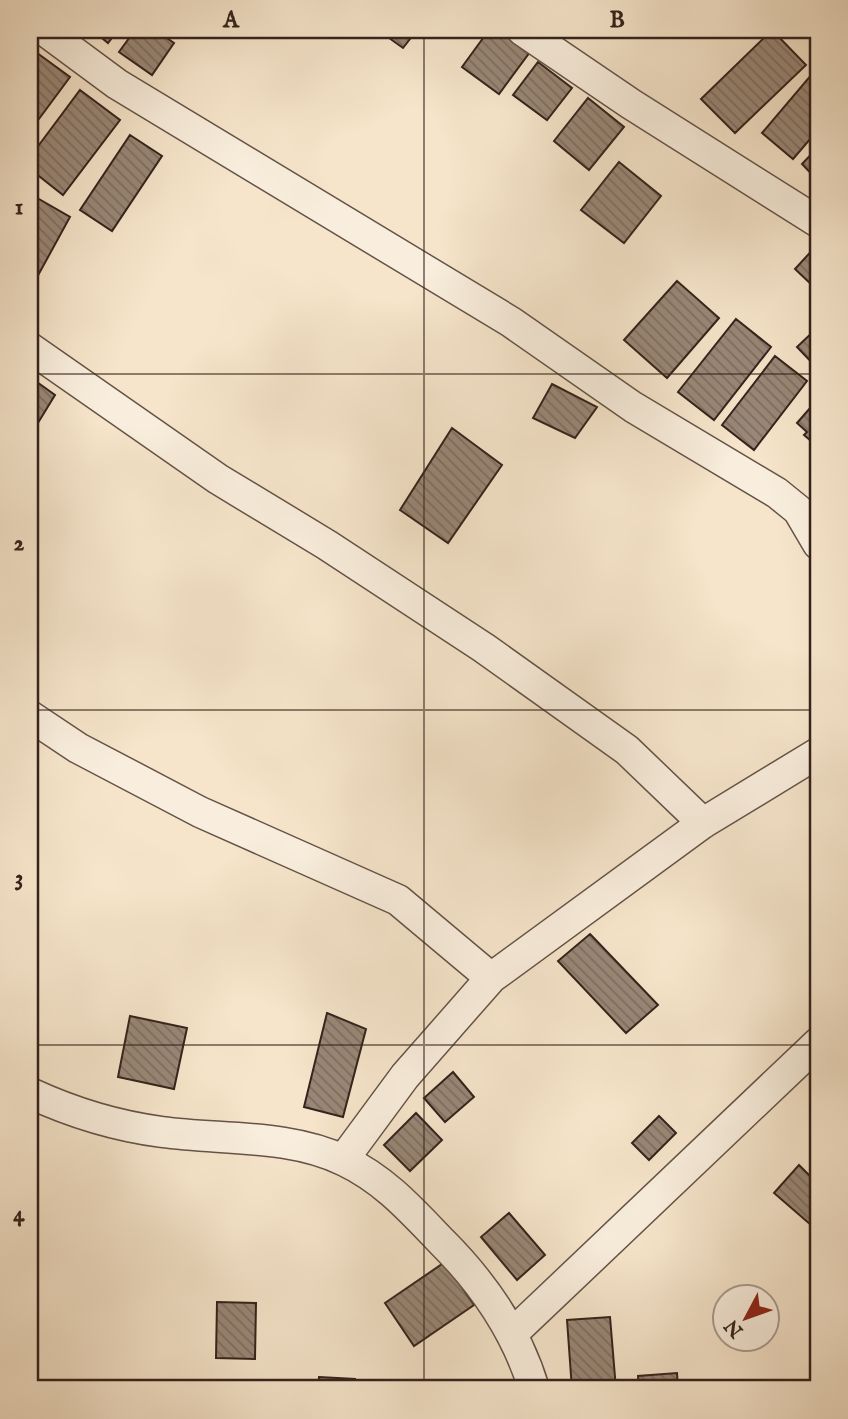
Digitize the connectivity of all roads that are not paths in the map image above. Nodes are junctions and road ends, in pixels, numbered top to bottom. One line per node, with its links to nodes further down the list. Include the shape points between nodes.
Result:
1 (44, 30): 5 (street, via 117,84 511,322 633,407 778,493 799,510)
2 (522, 30): 3 (street)
3 (818, 222)
4 (30, 348): 8 (street, via 218,480 484,648 627,750)
5 (818, 544)
6 (30, 716): 9 (street, via 78,748 200,812 398,900)
7 (818, 753): 8 (street)
8 (703, 823): 9 (street)
9 (491, 978): 12 (street, via 405,1076)
10 (818, 1043): 13 (street)
11 (30, 1093): 12 (street, via 71,1111 159,1132 284,1143)
12 (343, 1160): 13 (street, via 385,1184 467,1267)
13 (513, 1333): 14 (street)
14 (534, 1389)

